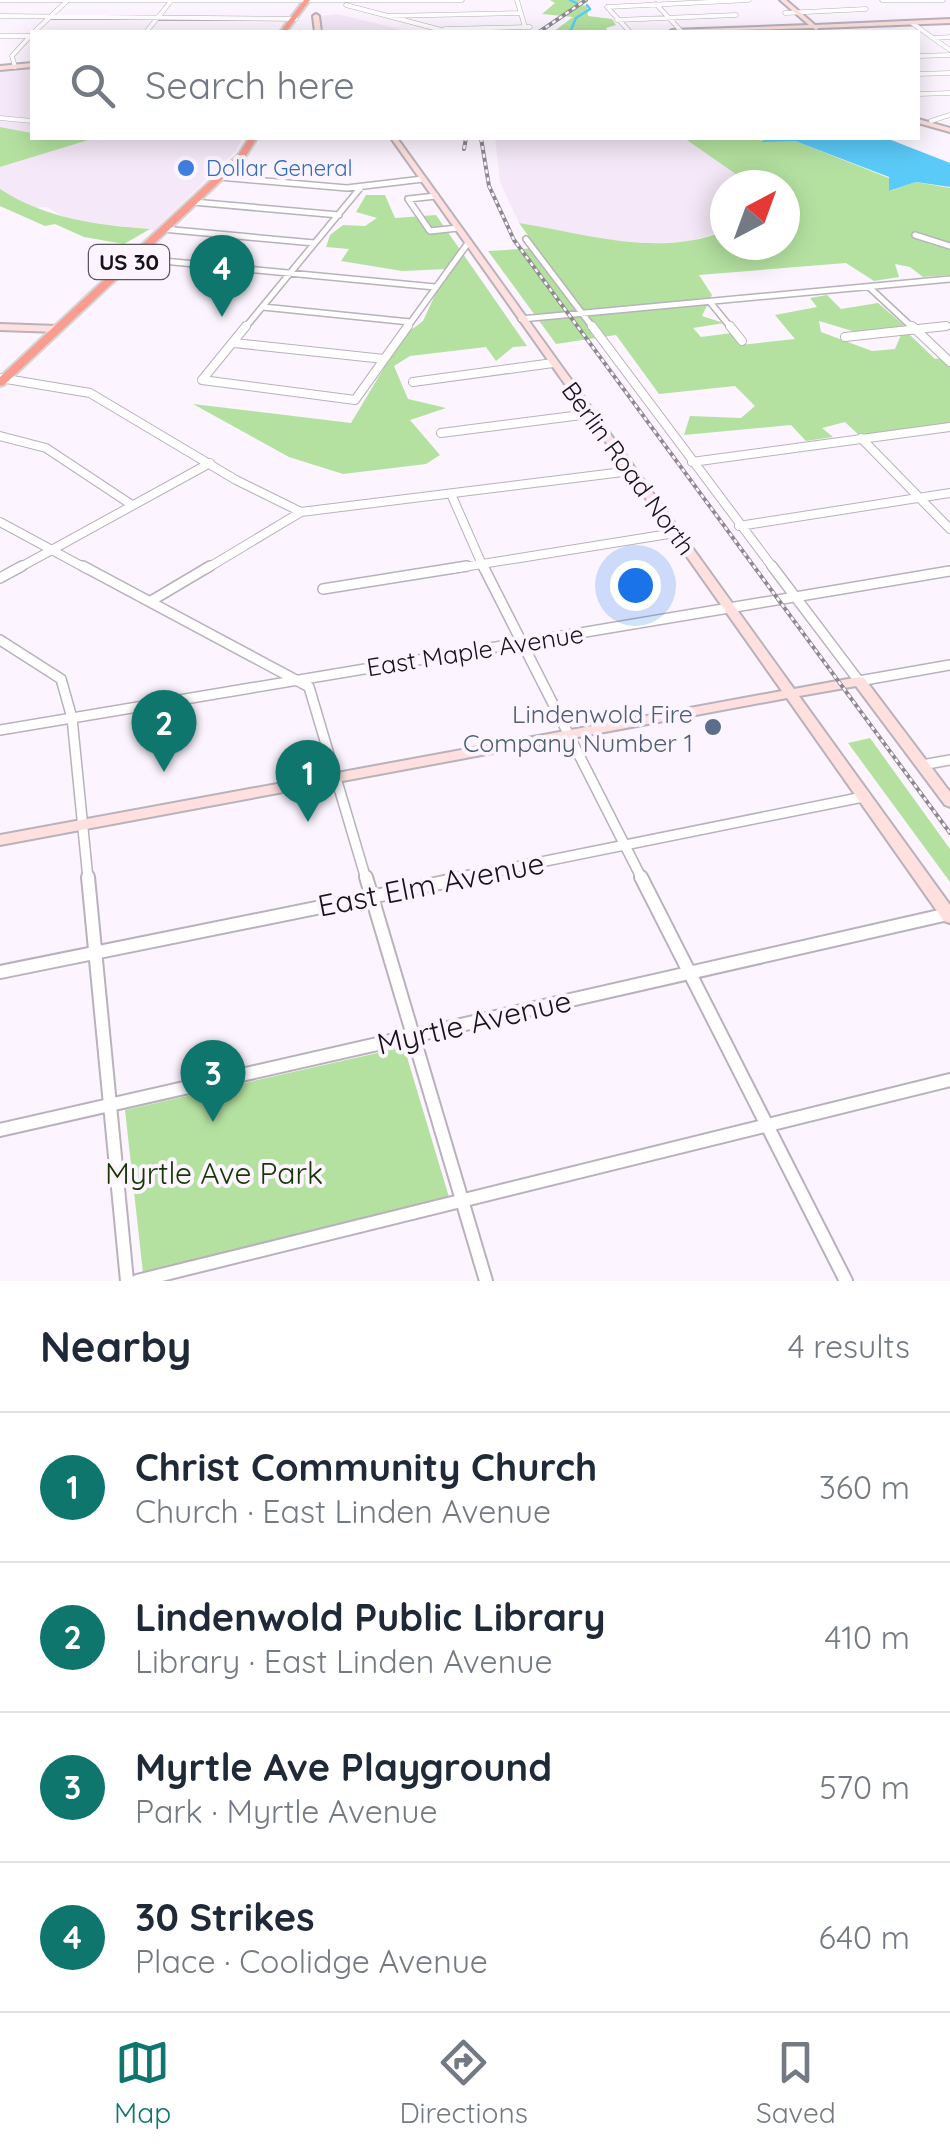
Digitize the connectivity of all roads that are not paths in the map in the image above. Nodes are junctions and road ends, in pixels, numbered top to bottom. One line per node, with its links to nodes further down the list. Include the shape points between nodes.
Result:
1 (0, 0): 2 (street)
2 (68, 0): 10 (street); 23 (street)
3 (412, 0): 4 (street); 11 (street); 19 (street)
4 (462, 0)
5 (517, 0): 16 (street)
6 (749, 0): 12 (street)
7 (783, 0): 15 (street)
8 (882, 0): 9 (street)
9 (943, 0)
10 (171, 1): 14 (street); 25 (street)
11 (336, 2): 14 (street); 22 (street)
12 (656, 4): 24 (street); 26 (street, via 607,7)
13 (866, 9): 15 (street)
14 (302, 10): 21 (highway); 25 (street); 33 (highway)
15 (797, 12): 17 (street); 30 (street)
16 (521, 13): 19 (street); 29 (street)
17 (785, 13)
18 (736, 14): 24 (street)
19 (415, 15): 22 (street)
20 (0, 16): 23 (street)
21 (316, 16): 34 (street)
22 (388, 16): 35 (street)
23 (50, 17): 25 (street); 31 (street)
24 (668, 17): 26 (street); 38 (street)
25 (158, 18): 32 (street)
26 (618, 20): 37 (street)
27 (950, 21): 28 (street)
28 (912, 22): 30 (street); 45 (street)
29 (528, 27): 36 (street)
30 (815, 27): 39 (street); 40 (street)
31 (37, 30)
32 (148, 30)
33 (285, 30)
34 (318, 30)
35 (443, 30)
36 (467, 30)
37 (628, 30)
38 (680, 30)
39 (757, 30)
40 (819, 30)
41 (30, 35): 42 (street)
42 (0, 36)
43 (30, 37): 48 (street)
44 (950, 37): 45 (street)
45 (934, 38): 46 (street)
46 (950, 52): 49 (street)
47 (0, 55): 48 (street)
48 (12, 56): 51 (street)
49 (920, 56)
50 (30, 65): 51 (street)
51 (15, 67): 52 (street)
52 (0, 68)
53 (950, 73): 54 (street)
54 (920, 74)
55 (950, 93): 56 (street)
56 (920, 94)
57 (920, 112): 61 (street)
58 (950, 114): 61 (street)
59 (0, 118): 60 (street)
60 (30, 121)
61 (931, 121): 63 (street)
62 (920, 122): 63 (street)
63 (939, 127): 64 (street)
64 (950, 130)
65 (252, 140): 67 (highway, US 30)
66 (395, 140): 68 (street, Berlin Road North)
67 (220, 177): 69 (street); 71 (highway, US 30)
68 (423, 179): 69 (street); 70 (street, Berlin Road North)
69 (361, 187): 72 (street)
70 (436, 196): 73 (street, Berlin Road North); 75 (street, via 406,196)
71 (193, 202): 72 (street); 74 (highway, US 30)
72 (339, 215): 79 (street)
73 (458, 228): 75 (street); 80 (street, Berlin Road North)
74 (163, 229): 79 (street); 82 (highway, US 30)
75 (430, 231): 78 (street)
76 (914, 234): 81 (street)
77 (526, 239): 89 (street)
78 (435, 240)
79 (314, 243): 83 (street)
80 (468, 243): 86 (street); 90 (street, Berlin Road North)
81 (950, 246)
82 (132, 258): 83 (street); 94 (highway, US 30)
83 (291, 274): 86 (street); 88 (street)
84 (950, 279): 85 (street)
85 (869, 287): 87 (street); 95 (street)
86 (435, 288): 91 (street)
87 (710, 302): 89 (street); 97 (street)
88 (263, 307): 91 (street); 98 (street)
89 (582, 312): 90 (street); 109 (street)
90 (521, 319): 101 (street, Berlin Road North)
91 (410, 322): 99 (street)
92 (950, 326): 95 (street)
93 (0, 327): 94 (street)
94 (57, 329): 102 (highway, US 30)
95 (911, 330): 96 (street); 100 (street)
96 (845, 337)
97 (742, 341)
98 (234, 343): 99 (street); 99 (street, via 202,380 355,400)
99 (384, 360)
100 (950, 362)
101 (553, 363): 103 (street); 104 (street, Berlin Road North)
102 (1, 380): 110 (street, via 90,393)
103 (414, 382)
104 (589, 414): 106 (street); 111 (street, Berlin Road North)
105 (950, 427): 108 (street)
106 (441, 433)
107 (0, 436): 115 (street, via 46,448)
108 (860, 438): 109 (street); 114 (street)
109 (692, 462): 118 (street)
110 (210, 464): 115 (street); 116 (street)
111 (630, 471): 113 (street); 120 (street, Berlin Road North)
112 (950, 492): 114 (street)
113 (450, 494): 116 (street); 122 (street)
114 (920, 497): 118 (street); 119 (street)
115 (132, 505): 121 (street)
116 (301, 512): 127 (street)
117 (0, 522): 121 (street)
118 (739, 526): 126 (street)
119 (950, 529)
120 (676, 533): 122 (street); 128 (street, Berlin Road North)
121 (52, 550): 124 (street); 127 (street)
122 (482, 564): 125 (street); 130 (street)
123 (950, 571): 126 (street, East Maple Avenue)
124 (0, 578)
125 (323, 589)
126 (793, 595): 128 (street, East Maple Avenue); 133 (street)
127 (150, 601): 132 (street)
128 (728, 606): 130 (street, East Maple Avenue); 134 (street, Berlin Road North)
129 (0, 640): 135 (street, via 63,683)
130 (522, 643): 132 (street, East Maple Avenue); 137 (street)
131 (950, 665): 133 (street)
132 (301, 679): 135 (street, East Maple Avenue); 140 (street)
133 (858, 682): 134 (street); 139 (street)
134 (790, 693): 137 (street); 141 (street, Berlin Road North)
135 (72, 718): 136 (street, East Maple Avenue); 143 (street)
136 (0, 730)
137 (568, 735): 140 (street); 145 (street)
138 (950, 760): 139 (street)
139 (922, 764): 142 (street)
140 (336, 778): 143 (street); 146 (street)
141 (863, 797): 145 (street, East Elm Avenue); 147 (street, Berlin Road North)
142 (950, 802)
143 (84, 824): 144 (street); 148 (street)
144 (0, 840)
145 (627, 846): 146 (street, East Elm Avenue); 150 (street)
146 (370, 896): 148 (street, East Elm Avenue); 151 (street)
147 (949, 916): 150 (street, Myrtle Avenue)
148 (95, 952): 149 (street, East Elm Avenue); 153 (street)
149 (0, 972)
150 (692, 972): 151 (street, Myrtle Avenue); 154 (street)
151 (412, 1036): 153 (street, Myrtle Avenue); 156 (street)
152 (950, 1080): 154 (street)
153 (109, 1105): 155 (street, Myrtle Avenue); 157 (street)
154 (769, 1125): 156 (street); 160 (street)
155 (0, 1130)
156 (462, 1201): 158 (street); 159 (street)
157 (127, 1281)
158 (137, 1281)
159 (486, 1281)
160 (846, 1281)

